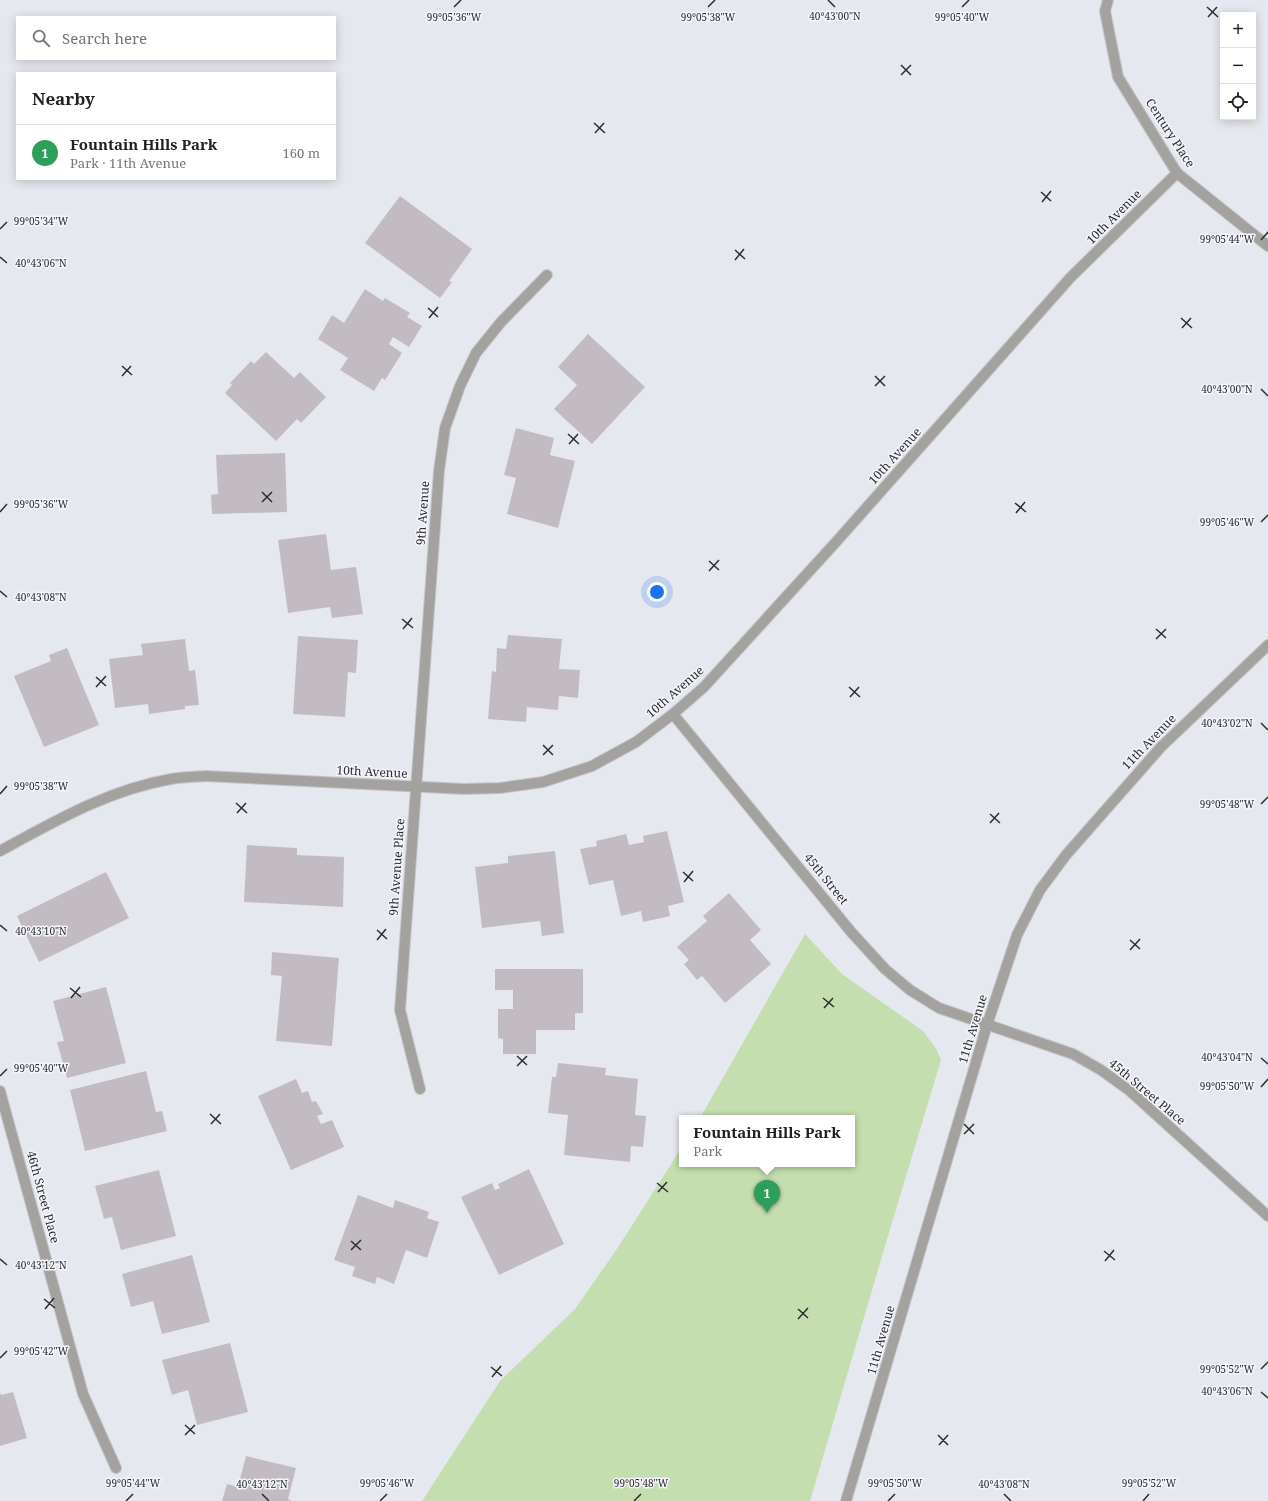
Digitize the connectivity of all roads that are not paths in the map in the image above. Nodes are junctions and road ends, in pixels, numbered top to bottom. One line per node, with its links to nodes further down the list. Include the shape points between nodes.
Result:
1 (1108, 0): 2 (street, Century Place, via 1105,11 1118,77)
2 (1177, 173): 3 (street, Century Place); 6 (street, 10th Avenue, via 1070,278 704,687)
3 (1268, 246)
4 (547, 275): 7 (street, 9th Avenue, via 501,322 476,353 460,386 445,428 439,471)
5 (1268, 645): 9 (street, 11th Avenue, via 1160,747 1066,854 1040,890 1017,935)
6 (673, 714): 7 (street, 10th Avenue, via 636,742 592,766 544,782 464,790); 9 (street, 45th Street, via 885,969 910,990 939,1008)
7 (416, 787): 8 (street, 10th Avenue, via 205,776 172,778 102,798); 10 (street, 9th Avenue Place, via 400,1010)
8 (0, 851)
9 (987, 1025): 12 (street, 45th Street Place, via 1073,1054 1102,1070 1130,1091); 14 (street, 11th Avenue)
10 (420, 1089)
11 (0, 1091): 13 (street, 46th Street Place, via 83,1394)
12 (1268, 1216)
13 (116, 1468)
14 (846, 1501)

